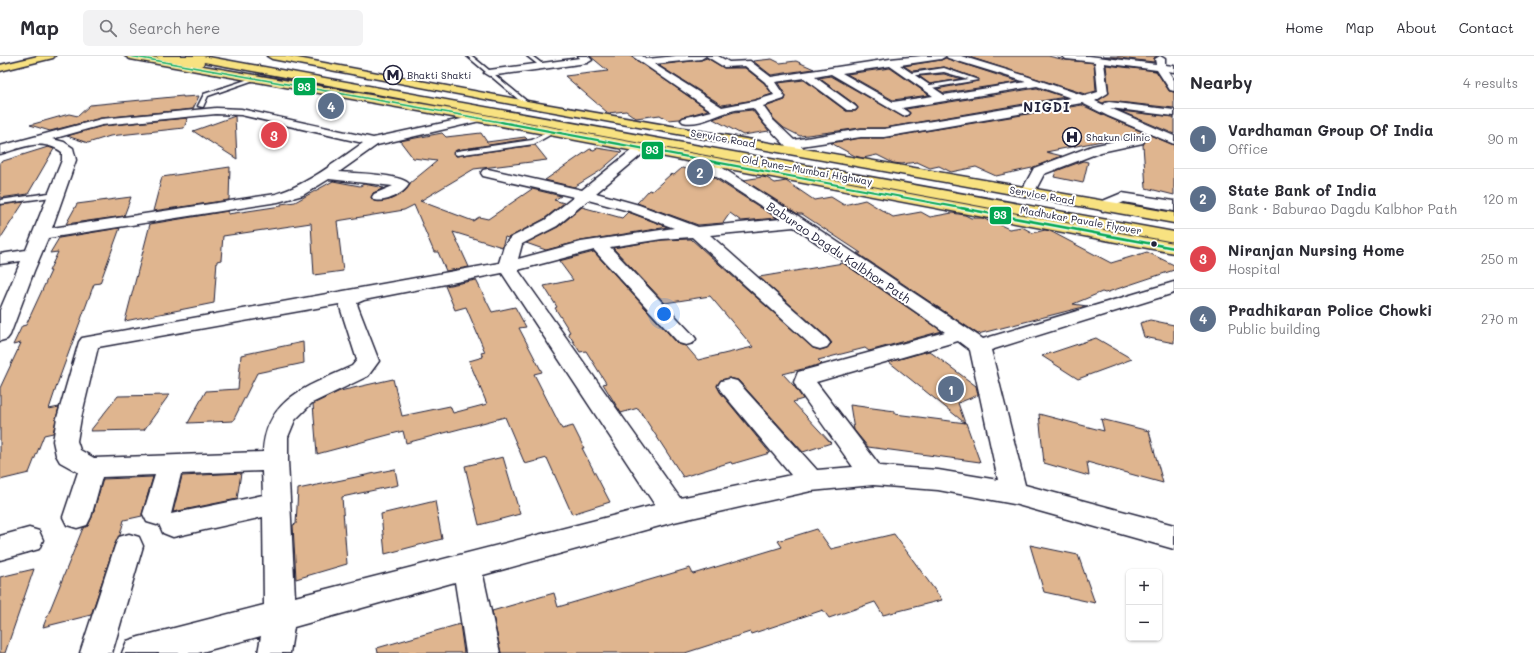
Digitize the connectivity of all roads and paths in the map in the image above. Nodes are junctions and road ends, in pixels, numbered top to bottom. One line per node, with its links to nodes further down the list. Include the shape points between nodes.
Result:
1 (18, 56): 20 (main road)
2 (36, 56): 24 (main road)
3 (50, 56): 26 (main road)
4 (130, 56): 34 (main road)
5 (160, 56): 39 (main road, via 305,83)
6 (187, 56): 54 (main road)
7 (217, 56): 54 (main road)
8 (469, 56): 30 (lane)
9 (529, 56): 25 (lane)
10 (583, 56): 25 (street, via 587,60)
11 (636, 56): 22 (street)
12 (701, 56): 22 (street)
13 (711, 56): 35 (street, via 728,64 748,63)
14 (941, 56): 23 (street)
15 (951, 56): 36 (street)
16 (1066, 56): 21 (street)
17 (1160, 56): 27 (street)
18 (267, 57): 31 (main road, Service Road); 31 (main road, via 342,72)
19 (1115, 59): 21 (street); 27 (street)
20 (0, 60)
21 (1099, 61): 41 (street, via 1103,93)
22 (646, 62): 47 (street)
23 (890, 62): 29 (street); 33 (street)
24 (0, 64)
25 (543, 66): 30 (street)
26 (0, 68)
27 (1160, 68): 28 (street); 38 (street)
28 (1174, 69)
29 (831, 70): 32 (street); 45 (street)
30 (489, 73): 42 (lane)
31 (371, 74): 42 (main road, Service Road)
32 (804, 74): 35 (street); 46 (street)
33 (908, 74): 37 (street); 37 (lane, via 944,70 975,80)
34 (254, 79): 39 (main road); 44 (lane, via 211,93 206,96)
35 (769, 80): 43 (street, via 780,97)
36 (1039, 84): 40 (street); 41 (street)
37 (926, 87): 40 (street)
38 (1174, 88)
39 (322, 89): 49 (main road)
40 (942, 98): 45 (street)
41 (1087, 101): 48 (street); 57 (street); 59 (street, via 884,134 861,133)
42 (527, 104): 54 (main road, Service Road)
43 (756, 104): 47 (street); 59 (street, via 769,122)
44 (201, 106)
45 (891, 106): 50 (street)
46 (851, 108)
47 (720, 111): 51 (street)
48 (1174, 113)
49 (480, 118): 52 (main road); 58 (street)
50 (912, 118)
51 (687, 120)
52 (554, 132): 54 (main road); 62 (lane, via 534,142)
53 (0, 136): 55 (street)
54 (651, 137): 59 (main road, Service Road); 61 (main road); 61 (main road); 63 (main road); 69 (street)
55 (38, 139): 58 (street, via 101,122 229,111); 60 (street); 68 (street, via 60,145 68,151 69,160)
56 (1139, 140): 67 (street, via 1097,149 1039,171)
57 (1174, 140)
58 (373, 142): 65 (street)
59 (795, 148): 67 (main road, Service Road)
60 (0, 150)
61 (723, 151): 66 (main road, Old Pune–Mumbai Highway)
62 (457, 153)
63 (697, 158): 75 (street, Baburao Dagdu Kalbhor Path); 81 (main road)
64 (488, 173): 69 (street)
65 (326, 175): 70 (street, via 402,184 400,188); 78 (street, via 298,192 278,198)
66 (895, 182): 76 (main road, Madhukar Pavale Flyover); 79 (main road, Madhukar Pavale Flyover)
67 (1028, 192): 72 (main road, Service Road)
68 (56, 194): 71 (lane); 78 (street)
69 (585, 195): 77 (street, via 653,215); 84 (street, via 551,223 516,241 512,246)
70 (379, 197)
71 (0, 202)
72 (1104, 206): 73 (street, via 1122,197); 74 (main road, Service Road)
73 (1174, 206)
74 (1174, 218)
75 (797, 222): 77 (street); 87 (street, Baburao Dagdu Kalbhor Path)
76 (1174, 227)
77 (696, 232): 80 (street, via 662,234); 90 (street)
78 (42, 234): 82 (street)
79 (1174, 237)
80 (598, 244): 84 (street); 89 (street)
81 (1174, 248)
82 (32, 254): 83 (street); 88 (street)
83 (0, 259)
84 (507, 267): 86 (street); 100 (street)
85 (1174, 287): 91 (street)
86 (358, 295): 93 (street, via 348,301 348,307 368,361 360,371 304,398 285,416 276,438); 95 (street, via 89,342 65,442 69,455)
87 (960, 334): 91 (street, Baburao Dagdu Kalbhor Path); 96 (street, via 806,377 808,388)
88 (0, 335)
89 (686, 339)
90 (820, 343)
91 (980, 347): 98 (street)
92 (729, 386): 97 (street)
93 (275, 461): 94 (street); 99 (street)
94 (171, 465): 95 (street); 99 (street, via 165,519)
95 (92, 468): 101 (street)
96 (873, 475): 97 (street); 98 (street, via 938,480)
97 (811, 481): 100 (street)
98 (1014, 493): 102 (street)
99 (276, 503): 107 (street)
100 (674, 511): 106 (street)
101 (77, 517)
102 (1174, 537)
103 (29, 540): 105 (street)
104 (129, 546): 108 (street)
105 (0, 548)
106 (467, 566): 107 (street); 111 (street)
107 (280, 615): 109 (street); 110 (street)
108 (96, 653)
109 (139, 653)
110 (274, 653)
111 (483, 653)

